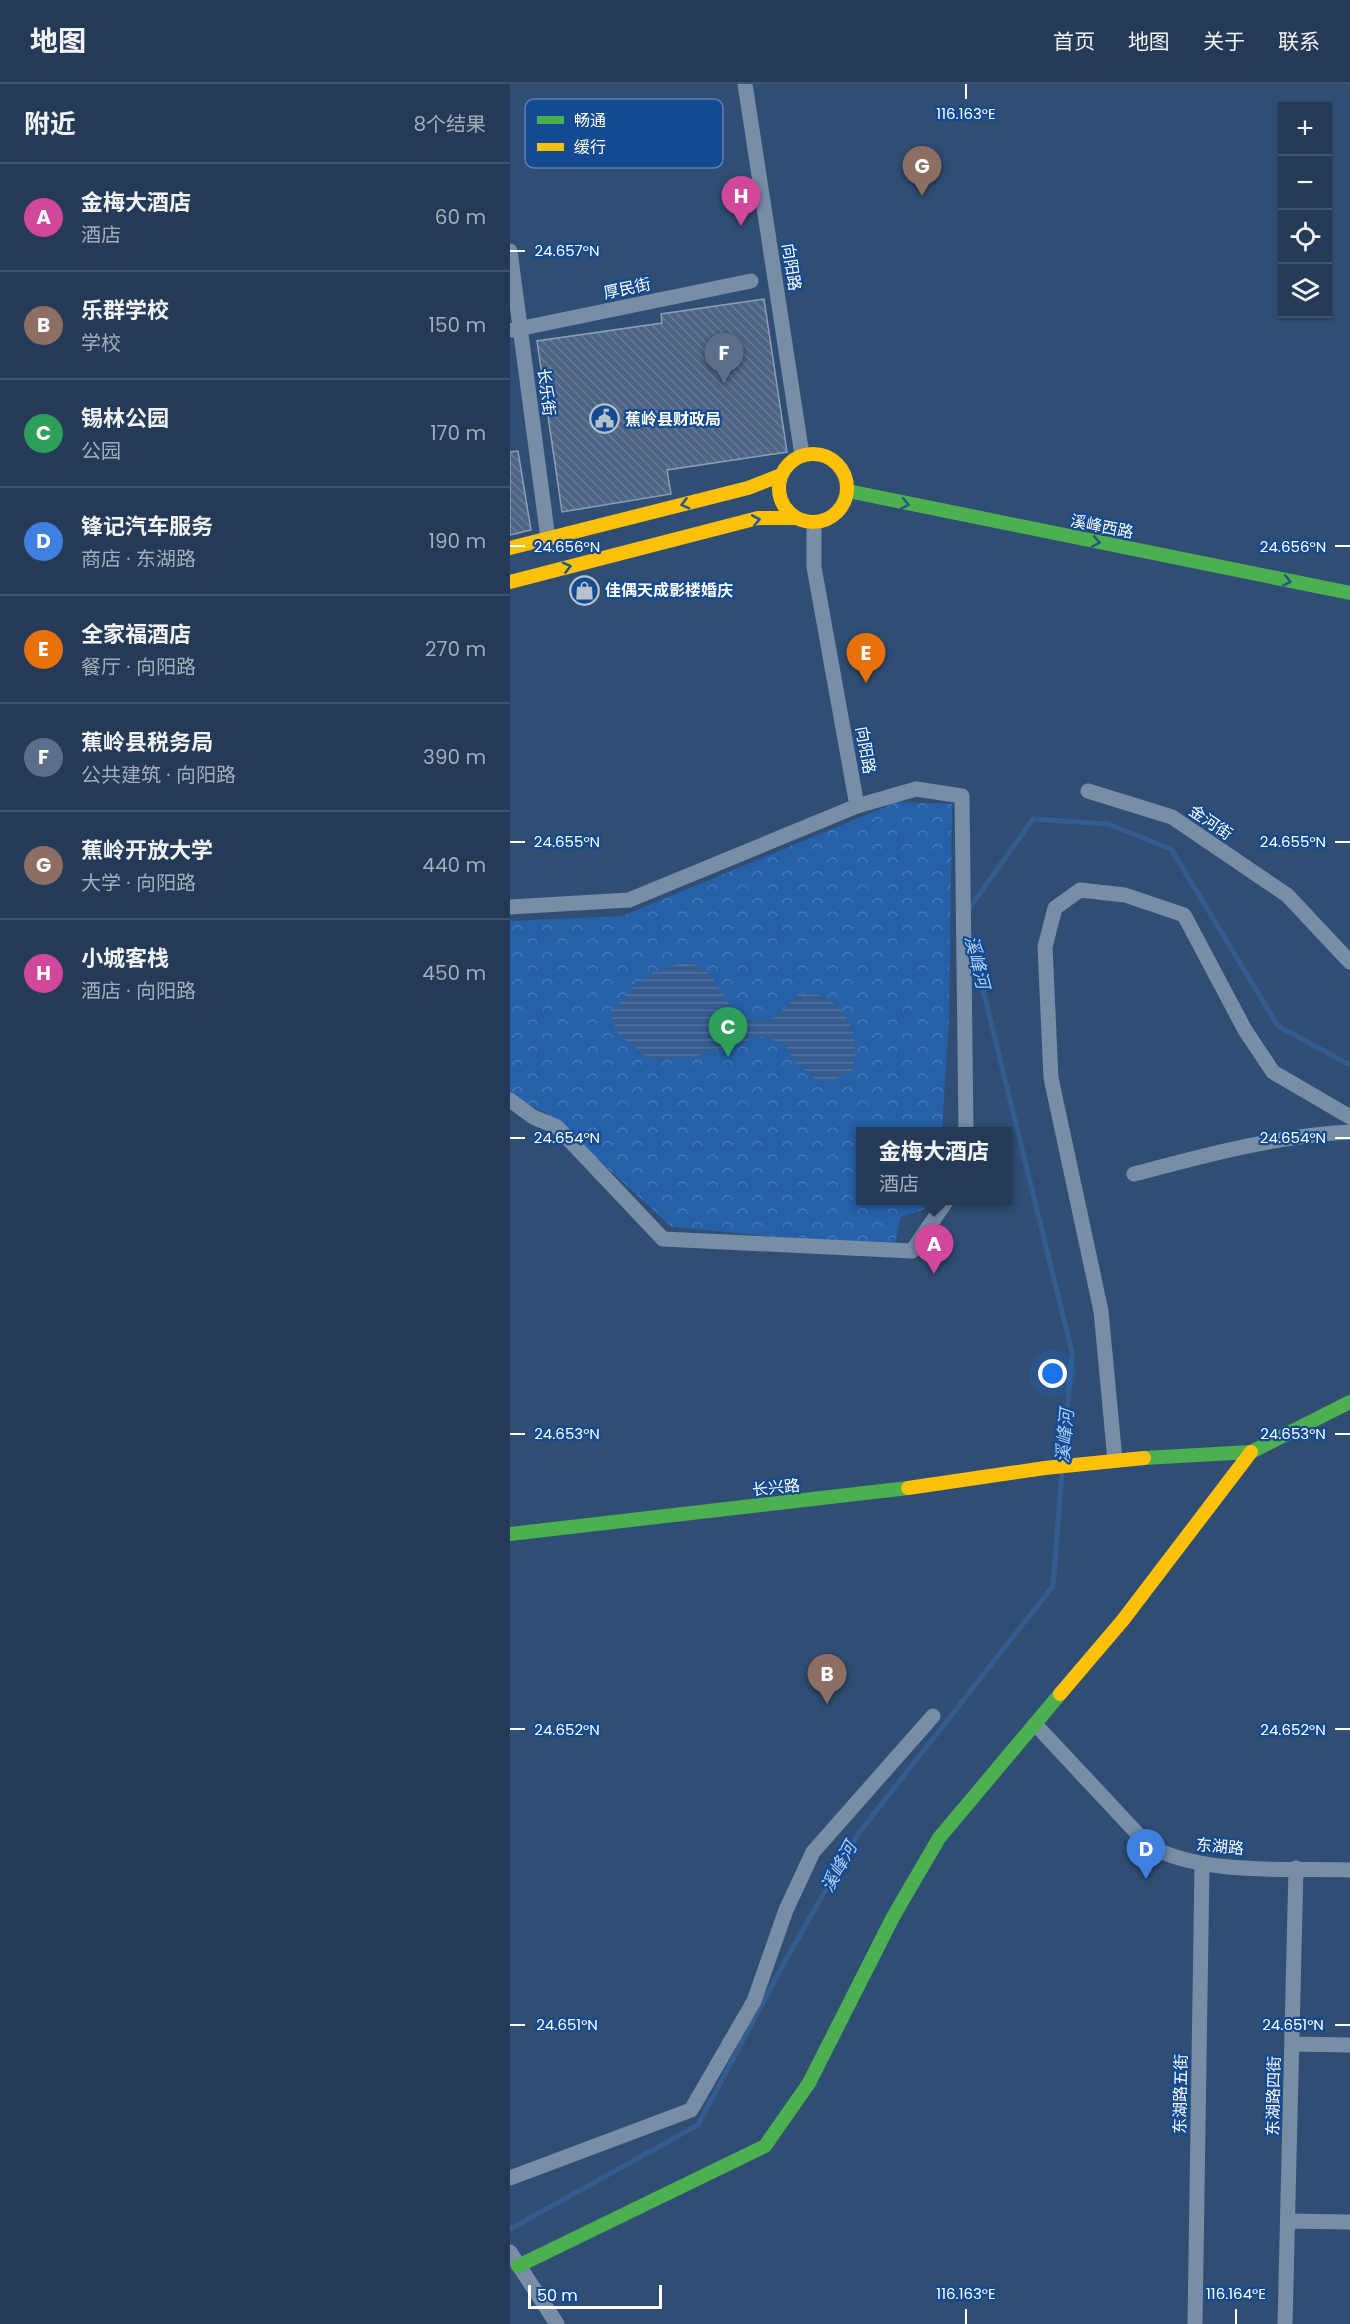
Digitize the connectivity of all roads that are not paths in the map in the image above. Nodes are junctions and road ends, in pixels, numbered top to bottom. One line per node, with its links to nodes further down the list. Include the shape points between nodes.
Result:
1 (745, 84): 5 (street, 向阳路)
2 (510, 251): 4 (street, 长乐街)
3 (751, 281): 4 (street, 厚民街)
4 (515, 330): 10 (street, 长乐街)
5 (802, 455): 6 (street, via 786,466); 7 (street, via 821,454 838,464)
6 (781, 475): 8 (street, via 779,494); 10 (street, one-way to 10, via 748,488)
7 (848, 491): 9 (street, via 840,510 824,521); 13 (street, 溪峰西路, one-way to 13)
8 (795, 518): 9 (street); 12 (street, one-way to 8, via 758,518)
9 (814, 522): 15 (street, 向阳路, via 814,567)
10 (548, 539): 11 (street)
11 (510, 548)
12 (510, 582)
13 (1350, 593)
14 (1088, 791): 17 (street, 金河街, via 1172,817 1287,895)
15 (857, 806): 16 (street, via 629,900); 20 (street, via 916,789 962,796)
16 (510, 907)
17 (1350, 962)
18 (510, 1100): 23 (street, via 533,1117 556,1127 663,1239 912,1251)
19 (1350, 1117): 26 (street, via 1273,1072 1245,1030 1184,915 1125,894 1080,890 1055,908 1045,946 1051,1078 1101,1311)
20 (966, 1127)
21 (1350, 1132): 22 (street, via 1306,1134 1248,1144)
22 (1134, 1174)
23 (944, 1205)
24 (1350, 1402): 25 (street)
25 (1251, 1452): 26 (street); 29 (street, via 1123,1620)
26 (1108, 1462): 27 (street, 长兴路)
27 (510, 1534)
28 (933, 1716): 35 (street, via 813,1852 786,1910 754,2001 691,2110)
29 (1035, 1724): 30 (street, 东湖路, via 1148,1845 1165,1855); 38 (street, via 939,1838 893,1917 809,2083 765,2146)
30 (1202, 1865): 31 (street, 东湖路); 40 (street, 东湖路五街)
31 (1296, 1868): 32 (street, 东湖路); 33 (street, 东湖路四街)
32 (1350, 1870)
33 (1292, 2044): 34 (street); 36 (street, 东湖路四街)
34 (1350, 2045)
35 (510, 2178)
36 (1288, 2221): 37 (street); 41 (street, 东湖路四街)
37 (1350, 2222)
38 (512, 2261): 39 (street)
39 (558, 2324)
40 (1195, 2324)
41 (1286, 2324)

